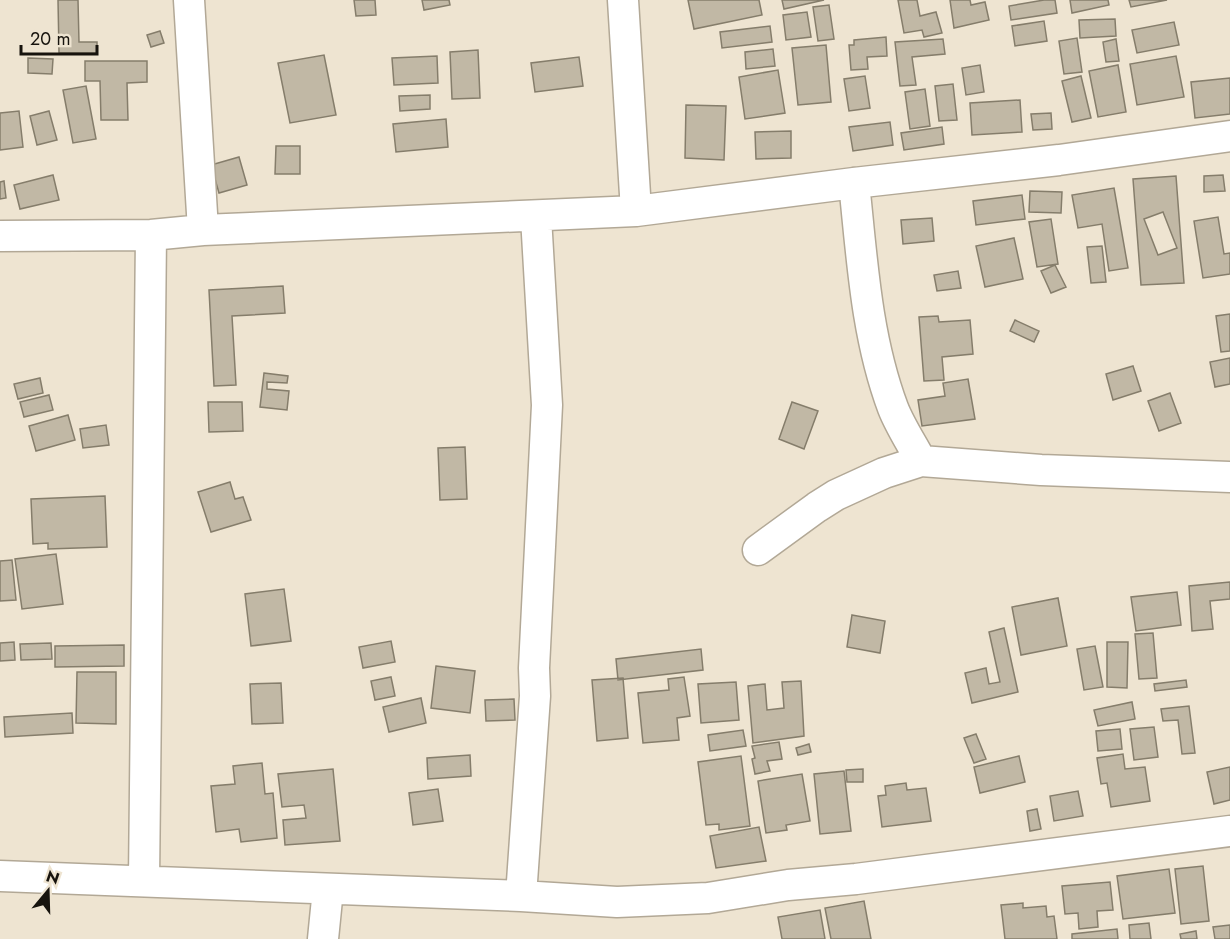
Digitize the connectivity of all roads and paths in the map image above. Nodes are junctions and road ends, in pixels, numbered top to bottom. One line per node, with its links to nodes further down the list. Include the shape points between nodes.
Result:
1 (189, 0): 7 (street)
2 (623, 0): 5 (street)
3 (1230, 136): 4 (street)
4 (855, 183): 5 (street); 10 (street, via 875,348 894,409)
5 (636, 212): 6 (street)
6 (536, 217): 7 (street); 17 (street, via 547,405 535,696)
7 (203, 230): 8 (street)
8 (151, 235): 9 (street); 15 (street)
9 (0, 236)
10 (921, 461): 11 (street); 12 (street, via 836,495)
11 (1230, 477)
12 (759, 550)
13 (1230, 831): 17 (street, via 708,898 617,902)
14 (0, 876): 15 (street)
15 (144, 881): 16 (street)
16 (328, 889): 17 (street); 18 (street)
17 (521, 896)
18 (323, 939)

